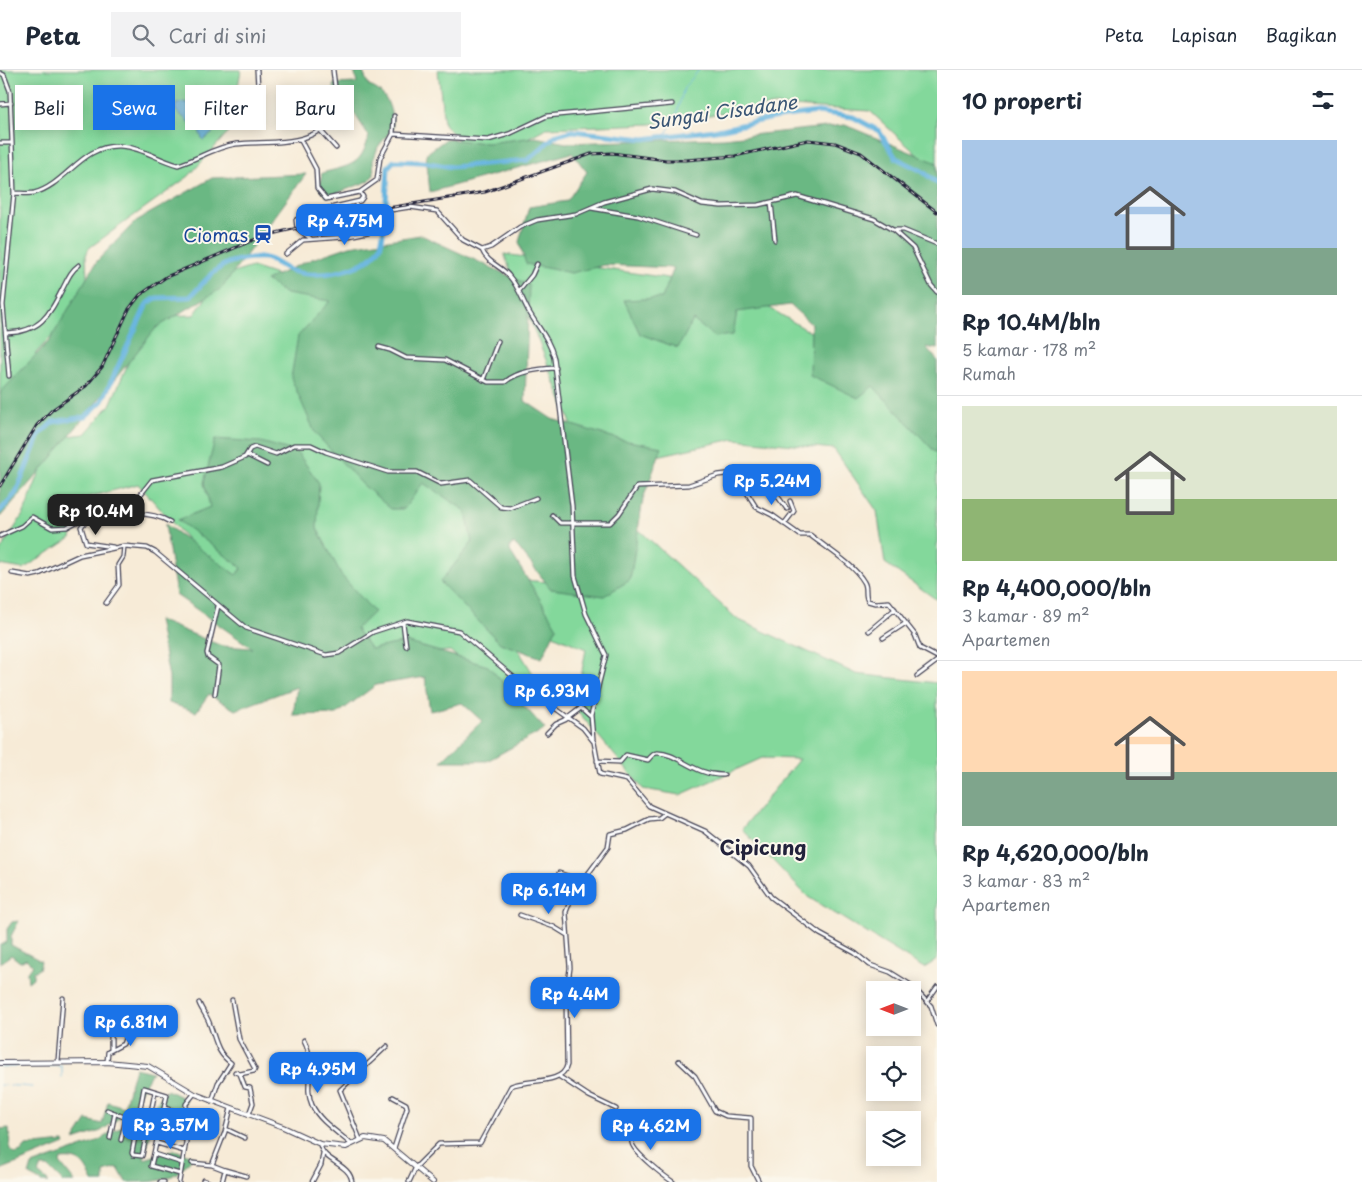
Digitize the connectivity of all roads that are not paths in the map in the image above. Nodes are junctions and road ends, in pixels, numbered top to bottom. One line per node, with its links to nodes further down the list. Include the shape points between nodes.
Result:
1 (257, 70): 4 (street)
2 (334, 70): 5 (street)
3 (0, 73): 6 (street, via 4,75 10,91)
4 (258, 85)
5 (334, 85)
6 (11, 103): 7 (street); 13 (street)
7 (0, 104)
8 (672, 104): 11 (street, via 547,116 512,133 488,140)
9 (394, 116): 11 (street)
10 (320, 130): 12 (street); 15 (street)
11 (393, 134): 16 (street, via 380,158 377,180)
12 (300, 139): 16 (street, via 316,168 316,185 323,198); 17 (street, via 222,147 178,165 133,148 104,147 89,154 40,190 28,194)
13 (12, 142): 14 (street); 17 (street)
14 (0, 143)
15 (336, 148)
16 (360, 192): 18 (street, via 363,197)
17 (14, 193): 33 (street, via 4,298)
18 (360, 201): 21 (street, bridge, via 361,204 356,205 358,215); 24 (street, via 298,218 297,228)
19 (771, 202): 20 (street, via 747,206 708,205 659,189 610,200); 22 (street, via 792,196 806,198 874,218); 25 (street)
20 (591, 208): 23 (street, via 638,216); 27 (street, via 572,215 537,220)
21 (372, 213): 24 (street, via 368,232); 27 (street, via 412,207 437,212 463,240)
22 (893, 230): 26 (street, via 903,230); 32 (street, via 913,248)
23 (696, 234)
24 (313, 239): 28 (street, via 303,240)
25 (775, 240)
26 (937, 244)
27 (482, 250): 31 (street, via 484,256 509,275)
28 (286, 254)
29 (537, 264): 31 (street)
30 (79, 265): 33 (street, via 41,322 28,330)
31 (519, 291): 36 (street, via 549,340)
32 (937, 292)
33 (6, 333): 37 (street)
34 (498, 341): 38 (street)
35 (378, 347): 38 (street, via 406,358 445,360)
36 (556, 368): 38 (street, via 528,372 510,377 505,382); 49 (street)
37 (9, 376)
38 (483, 380)
39 (247, 455): 40 (street); 42 (street, via 255,447 276,454 294,445 311,445 388,472 417,472 441,484 470,480 502,507 510,508); 44 (street, via 222,467 152,480 138,497)
40 (267, 465)
41 (728, 477): 45 (street, via 764,478); 49 (street, via 722,474 687,486 637,487 612,522); 50 (street, via 745,489 754,506)
42 (536, 498)
43 (790, 501): 50 (street, via 794,511)
44 (125, 502): 46 (street, via 111,504); 48 (street, via 128,514 161,516)
45 (787, 509)
46 (91, 515): 51 (street, via 64,528 52,528 30,518 22,526); 53 (street, via 82,528 86,543)
47 (552, 516): 49 (street, via 558,523)
48 (170, 522)
49 (573, 524): 70 (street, via 578,588 588,621 606,655)
50 (784, 524): 57 (street, via 800,535 810,534 826,549 835,552 864,581 868,601 889,602)
51 (0, 536)
52 (124, 546): 53 (street); 55 (street, via 118,565 119,585); 56 (street, via 152,549)
53 (116, 548): 54 (street, via 76,556 39,574)
54 (12, 573)
55 (106, 604)
56 (218, 606): 58 (street, via 246,628 326,655 339,653 373,632); 66 (street, via 207,653 219,665)
57 (895, 609): 59 (street); 60 (street)
58 (403, 623): 62 (street); 69 (street, via 410,621 459,631 524,686)
59 (906, 623): 61 (street); 63 (street, via 922,650)
60 (869, 631)
61 (883, 638)
62 (406, 646)
63 (937, 657)
64 (937, 661): 65 (street)
65 (917, 676)
66 (215, 694)
67 (572, 699): 68 (street, via 580,703)
68 (581, 708): 69 (street); 70 (street)
69 (569, 716): 71 (street); 72 (street)
70 (591, 717): 72 (street)
71 (547, 733)
72 (594, 742): 73 (street)
73 (597, 761): 74 (street, via 620,762 626,755 648,760 658,753 704,774); 75 (street, via 600,774 631,783 647,805)
74 (724, 775)
75 (664, 814): 77 (street, via 610,834 608,847); 83 (street, via 705,831 749,866 777,902 827,939 908,983)
76 (559, 872): 77 (street)
77 (582, 881): 79 (street, via 567,907)
78 (520, 915): 79 (street, via 554,927)
79 (567, 936): 97 (street, via 570,968 566,998 567,1066)
80 (937, 987): 83 (street)
81 (63, 998): 91 (street)
82 (232, 1000): 96 (street, via 239,1039 255,1069)
83 (927, 1001): 87 (street)
84 (199, 1003): 101 (street, via 221,1054 231,1064 218,1083)
85 (123, 1011): 90 (street, via 111,1036)
86 (131, 1023): 90 (street, via 123,1044)
87 (937, 1025)
88 (304, 1040): 124 (street, via 310,1056 309,1094 312,1105)
89 (387, 1046): 120 (street, via 340,1090)
90 (111, 1049): 93 (street)
91 (58, 1061): 93 (main road); 94 (main road)
92 (679, 1061): 149 (street, via 695,1076 715,1111 726,1116 751,1118 751,1166)
93 (107, 1062): 99 (main road, via 148,1066)
94 (0, 1063)
95 (235, 1072): 96 (street)
96 (240, 1074): 108 (street, via 245,1087 250,1088 253,1104)
97 (560, 1077): 105 (street); 132 (street, via 511,1086 480,1143 440,1144)
98 (155, 1092): 102 (street, via 167,1095); 111 (street, via 144,1088); 114 (street)
99 (194, 1094): 101 (main road); 107 (street, via 186,1104)
100 (393, 1097): 125 (street, via 406,1104 407,1108)
101 (212, 1101): 103 (main road)
102 (164, 1108): 107 (street); 110 (street)
103 (231, 1108): 108 (main road); 115 (street)
104 (107, 1110): 106 (street)
105 (616, 1110)
106 (115, 1113): 109 (street); 117 (street)
107 (185, 1114): 112 (street)
108 (249, 1114): 123 (main road)
109 (126, 1118): 111 (street); 121 (street)
110 (162, 1119): 112 (street); 116 (street)
111 (136, 1122): 114 (street); 114 (street, via 131,1148 133,1155 142,1156)
112 (186, 1125): 119 (street)
113 (644, 1126): 148 (street, via 634,1116 623,1116 622,1125 633,1131 632,1144 652,1167)
114 (147, 1127): 116 (street)
115 (226, 1129): 118 (street); 131 (street)
116 (160, 1132): 119 (street); 122 (street)
117 (110, 1138)
118 (245, 1138)
119 (186, 1139): 126 (street)
120 (360, 1139): 124 (main road); 125 (main road, via 376,1138)
121 (121, 1140)
122 (157, 1143): 126 (street); 128 (street)
123 (320, 1144): 124 (main road, via 341,1148); 127 (street)
124 (352, 1145)
125 (394, 1148): 132 (main road)
126 (184, 1151): 129 (street)
127 (323, 1152): 144 (street); 145 (street, via 348,1172)
128 (154, 1154): 129 (street); 135 (street, via 151,1166)
129 (182, 1163): 135 (street)
130 (192, 1163): 131 (street)
131 (212, 1165): 133 (street)
132 (416, 1167): 146 (street); 147 (main road)
133 (219, 1168): 134 (street); 136 (street)
134 (226, 1170): 137 (street); 143 (street)
135 (180, 1174): 141 (street)
136 (217, 1174)
137 (246, 1176)
138 (156, 1179): 140 (street)
139 (203, 1180): 142 (street)
140 (162, 1182)
141 (179, 1182)
142 (209, 1182)
143 (222, 1182)
144 (312, 1182)
145 (352, 1182)
146 (409, 1182)
147 (433, 1182)
148 (674, 1182)
149 (759, 1182)

